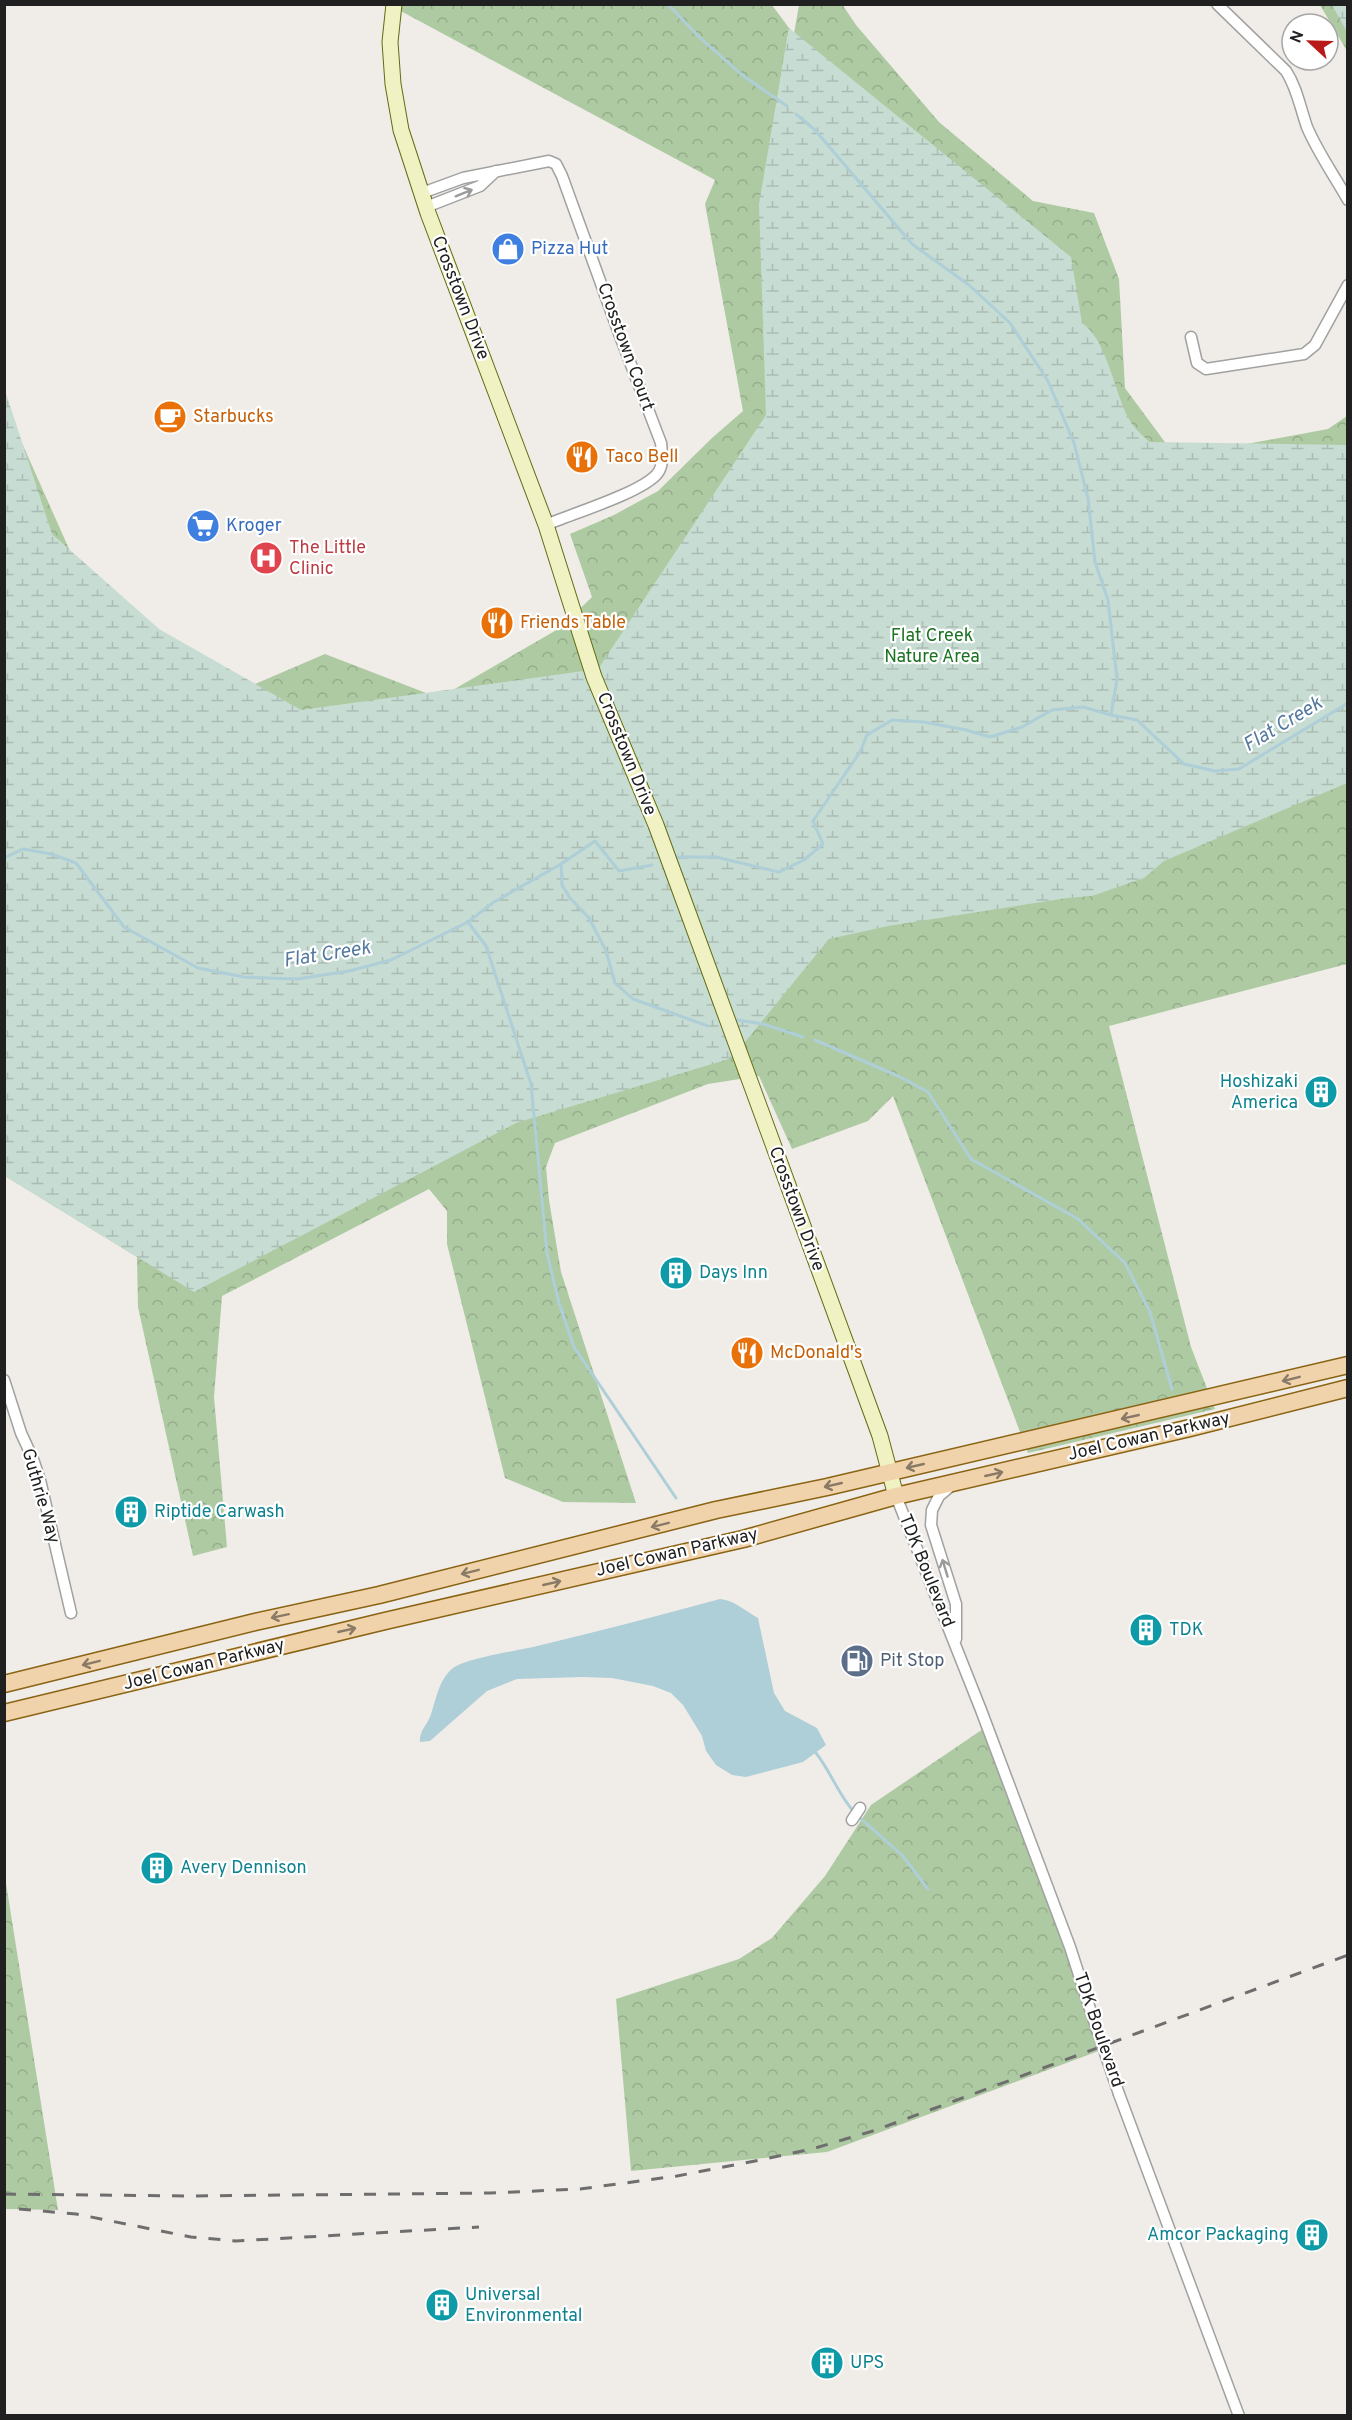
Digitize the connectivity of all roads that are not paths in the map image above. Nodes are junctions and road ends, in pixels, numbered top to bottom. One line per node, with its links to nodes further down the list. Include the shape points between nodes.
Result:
1 (394, 4): 3 (street, Crosstown Drive, via 390,42 393,84 401,130)
2 (1217, 4): 4 (street, via 1286,71 1322,159)
3 (424, 200): 7 (street, Crosstown Drive); 7 (street, Crosstown Court, via 463,178 549,161 556,164 562,176 661,443 663,458 658,473 643,486)
4 (1347, 200)
5 (1347, 285): 6 (street, via 1316,345 1304,354 1206,369 1197,363)
6 (1191, 337)
7 (546, 525): 11 (street, Crosstown Drive, via 594,677 656,825)
8 (1347, 1365): 11 (main road, Joel Cowan Parkway, one-way to 11)
9 (4, 1380): 14 (street, Guthrie Way, via 40,1480)
10 (1347, 1388): 12 (main road, Joel Cowan Parkway, one-way to 10)
11 (890, 1472): 13 (street, Crosstown Drive); 16 (main road, Joel Cowan Parkway, one-way to 16, via 716,1510 379,1595)
12 (954, 1483): 13 (main road, Joel Cowan Parkway); 15 (street, TDK Boulevard, one-way to 12, via 956,1604 931,1525 932,1510 939,1496)
13 (896, 1496): 15 (street, TDK Boulevard); 17 (main road, Joel Cowan Parkway, one-way to 13, via 743,1539)
14 (71, 1613)
15 (956, 1646): 20 (street, TDK Boulevard, bridge, via 1070,1947 1119,2094)
16 (4, 1683)
17 (4, 1713)
18 (860, 1808): 19 (street)
19 (852, 1820)
20 (1239, 2415)

